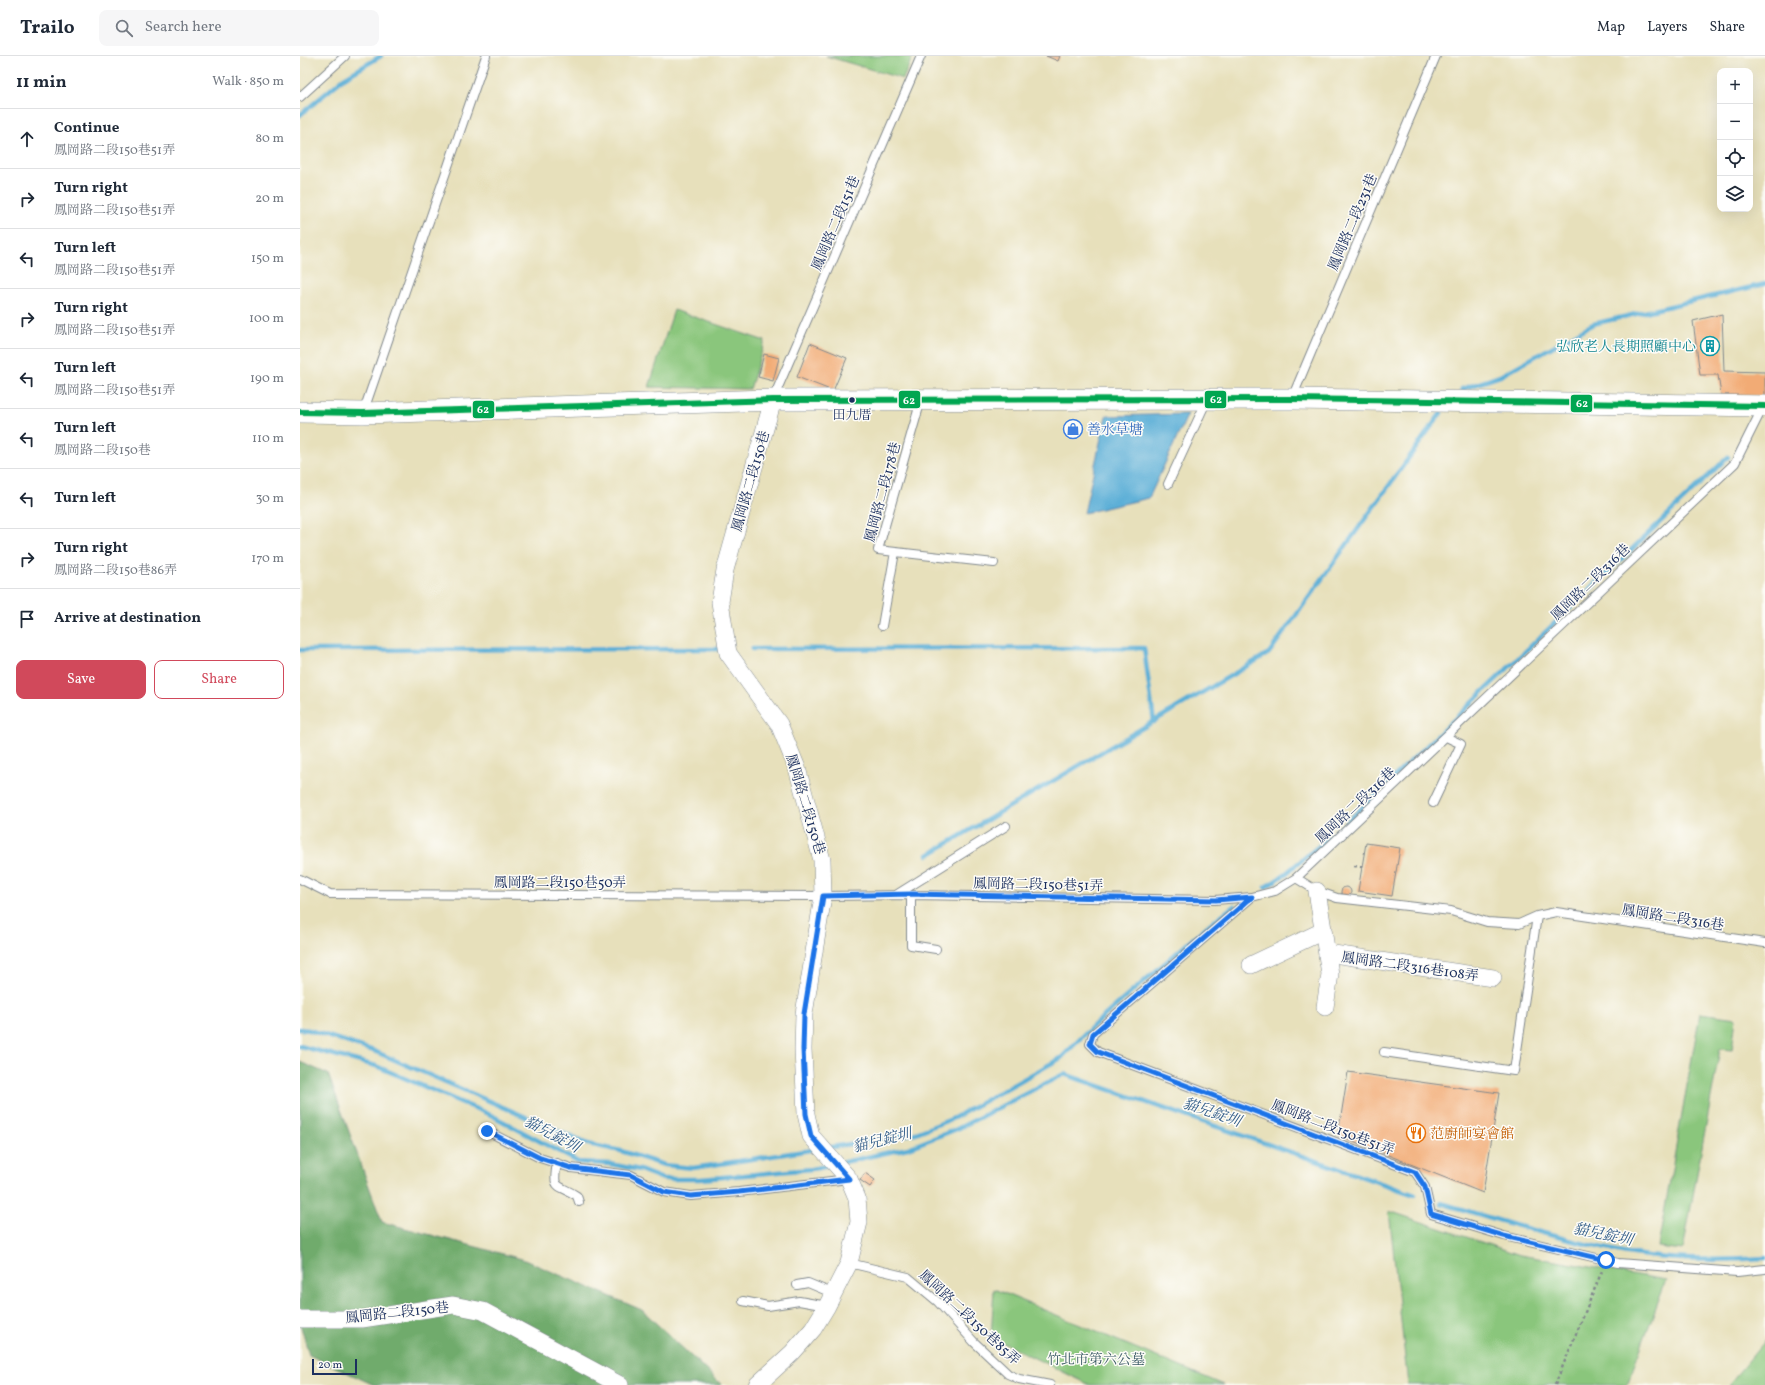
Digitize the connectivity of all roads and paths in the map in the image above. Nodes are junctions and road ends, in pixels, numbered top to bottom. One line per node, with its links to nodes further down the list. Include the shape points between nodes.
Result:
1 (345, 56): 5 (lane)
2 (486, 56): 12 (lane)
3 (921, 56): 8 (lane, 鳳岡路二段151巷)
4 (1436, 56): 7 (lane, 鳳岡路二段231巷)
5 (300, 97)
6 (1208, 399): 7 (street); 9 (street); 13 (lane)
7 (1292, 399): 10 (street)
8 (773, 400): 9 (street); 12 (street); 27 (street, 鳳岡路二段150巷, via 725,570 720,602 728,653 779,724 797,768 822,860)
9 (921, 400): 14 (lane, 鳳岡路二段178巷, via 878,550)
10 (1764, 406): 17 (lane, 鳳岡路二段316巷, via 1735,463)
11 (300, 412): 12 (street)
12 (363, 412)
13 (1168, 484)
14 (895, 552): 15 (lane, 鳳岡路二段178巷); 16 (lane)
15 (994, 563)
16 (882, 626)
17 (1446, 737): 18 (lane, via 1461,744); 22 (lane, 鳳岡路二段316巷)
18 (1433, 803)
19 (1006, 826): 26 (lane)
20 (1354, 866): 21 (path)
21 (1362, 867)
22 (1296, 878): 24 (lane, 鳳岡路二段316巷); 28 (lane, 鳳岡路二段150巷51弄, via 1275,891)
23 (300, 879): 27 (lane, 鳳岡路二段150巷50弄, via 330,894)
24 (1317, 891): 29 (lane, 鳳岡路二段316巷, via 1337,898 1451,911 1487,922 1519,924); 30 (street, 鳳岡路二段316巷108弄)
25 (911, 894): 26 (lane, 鳳岡路二段150巷51弄); 28 (lane, 鳳岡路二段150巷51弄, via 1216,900); 32 (lane, via 911,945)
26 (895, 895): 27 (lane, 鳳岡路二段150巷51弄)
27 (823, 896): 40 (street, 鳳岡路二段150巷, via 804,1014 806,1114 811,1136)
28 (1252, 897): 42 (lane, 鳳岡路二段150巷51弄, via 1093,1034 1090,1044 1098,1052 1415,1172 1425,1187 1431,1214 1504,1236)
29 (1537, 916): 31 (lane, 鳳岡路二段316巷, via 1556,912); 37 (lane, via 1514,1071)
30 (1323, 931): 33 (street, 鳳岡路二段316巷108弄); 34 (street)
31 (1765, 944)
32 (936, 949)
33 (1327, 953): 35 (street, 鳳岡路二段316巷108弄); 36 (street, 鳳岡路二段316巷108弄, via 1330,974)
34 (1251, 965)
35 (1493, 978)
36 (1325, 1007)
37 (1384, 1052)
38 (487, 1131): 39 (lane, via 540,1158)
39 (557, 1163): 40 (lane, via 571,1168 631,1175 664,1192 691,1196 739,1192); 41 (lane, via 554,1179 558,1187 576,1196)
40 (844, 1173): 43 (street, via 857,1198 859,1222)
41 (579, 1202)
42 (1606, 1260): 44 (lane, 鳳岡路二段150巷51弄, via 1737,1272); 52 (path)
43 (848, 1263): 46 (street); 51 (lane, 鳳岡路二段150巷85弄, via 908,1277 938,1302 974,1342 1008,1374 1019,1379)
44 (1765, 1269)
45 (797, 1285): 46 (lane, via 808,1283)
46 (829, 1300): 47 (lane, via 768,1306); 50 (street, via 813,1329 792,1353)
47 (744, 1301)
48 (300, 1319): 49 (street, 鳳岡路二段150巷, via 362,1319 453,1305 483,1311)
49 (620, 1385)
50 (757, 1385)
51 (1050, 1385)
52 (1555, 1385)

